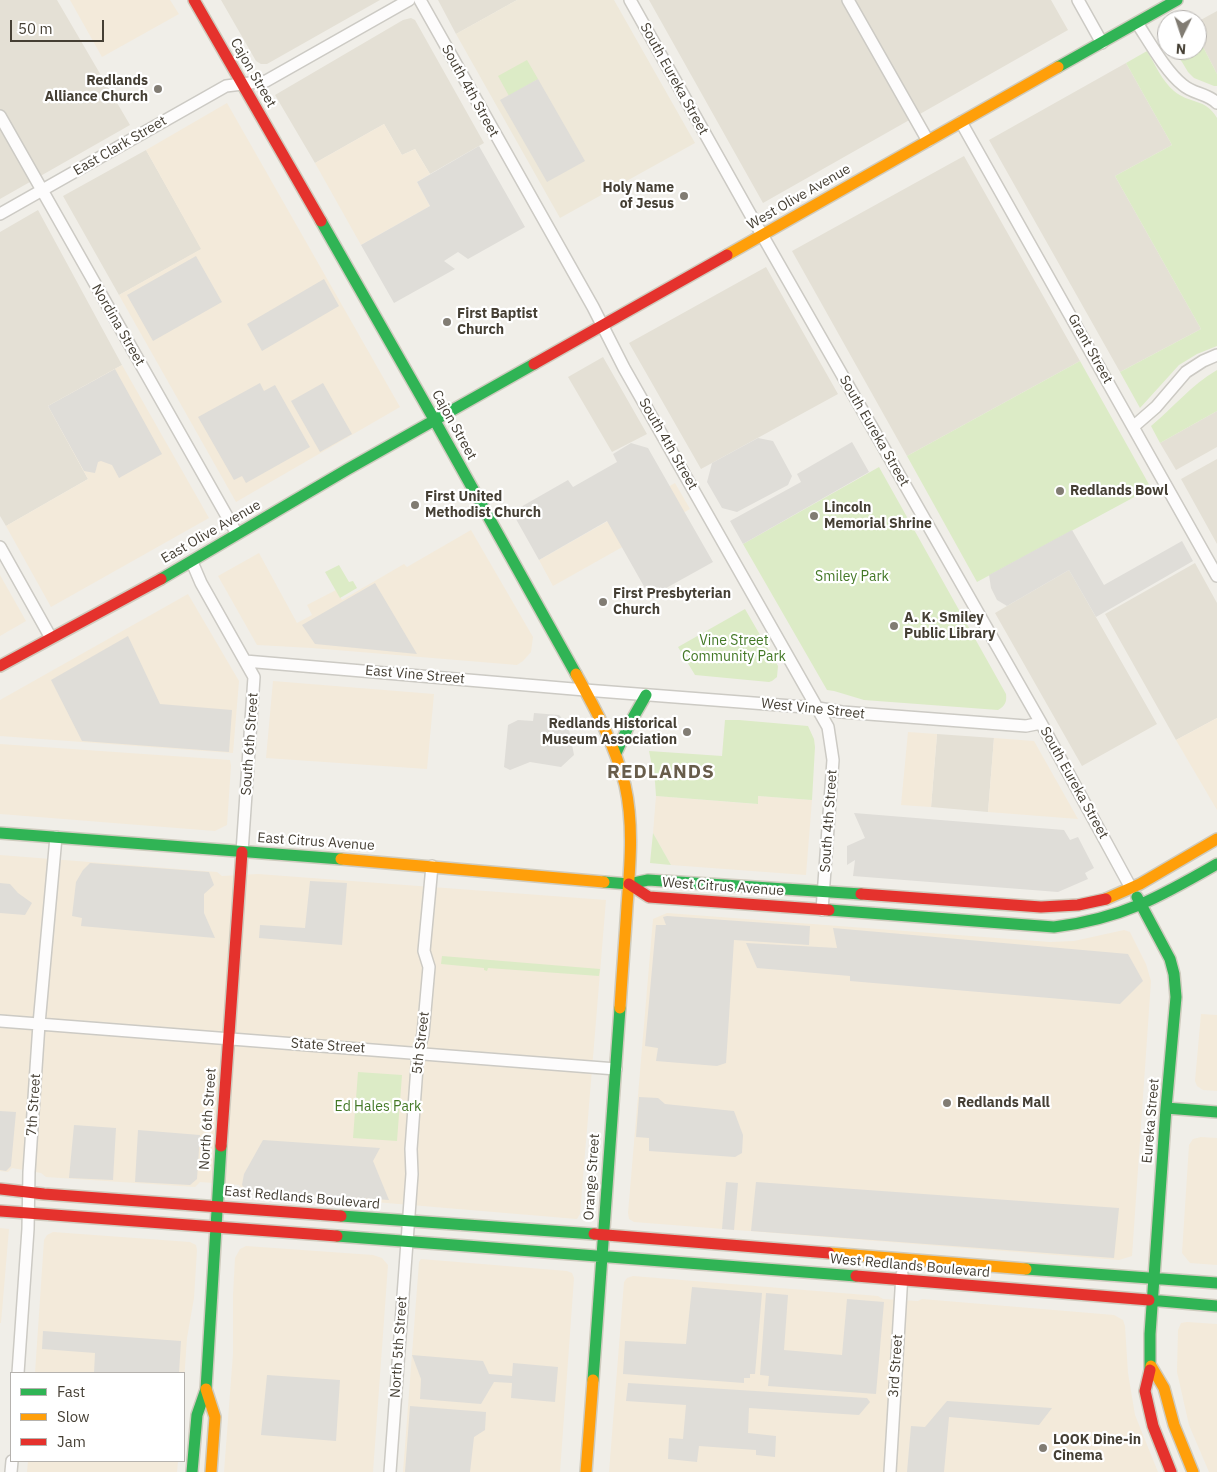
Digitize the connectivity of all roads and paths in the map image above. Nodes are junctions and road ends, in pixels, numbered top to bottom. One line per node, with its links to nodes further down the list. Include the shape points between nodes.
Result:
1 (194, 0): 10 (main road, Cajon Street)
2 (409, 0): 10 (street, East Clark Street, via 266,81)
3 (420, 0): 18 (street, South 4th Street)
4 (630, 0): 17 (street, South Eureka Street)
5 (848, 0): 14 (street)
6 (1078, 0): 9 (street)
7 (1178, 0): 8 (main road, West Olive Avenue)
8 (1137, 23): 9 (main road, West Olive Avenue); 11 (street, via 1176,79 1185,87)
9 (1102, 42): 13 (main road, West Olive Avenue)
10 (242, 84): 15 (street, East Clark Street, via 226,86); 20 (main road, Cajon Street)
11 (1217, 102)
12 (0, 116): 15 (street, Nordina Street)
13 (961, 122): 14 (main road, West Olive Avenue); 21 (street, Grant Street)
14 (928, 141): 17 (main road, West Olive Avenue)
15 (42, 190): 16 (street, East Clark Street); 22 (street, Nordina Street)
16 (0, 214)
17 (763, 235): 18 (main road, West Olive Avenue); 32 (street, South Eureka Street)
18 (602, 325): 20 (main road, West Olive Avenue); 31 (street, South 4th Street)
19 (1217, 355): 21 (street, via 1186,372 1156,407)
20 (435, 420): 22 (main road, East Olive Avenue); 29 (main road, Cajon Street)
21 (1132, 427): 25 (street, Grant Street)
22 (237, 534): 24 (main road, East Olive Avenue)
23 (0, 547): 26 (street)
24 (192, 562): 26 (main road, East Olive Avenue); 27 (street, South 6th Street)
25 (1217, 576)
26 (51, 638): 28 (main road, East Olive Avenue)
27 (245, 661): 29 (street, East Vine Street); 37 (street, South 6th Street, via 254,681)
28 (0, 666)
29 (585, 690): 30 (street, West Vine Street); 33 (main road, Cajon Street)
30 (646, 695): 31 (street, West Vine Street); 33 (main road)
31 (818, 708): 32 (street, West Vine Street, via 1026,726); 42 (street, South 4th Street, via 828,727 833,760)
32 (1041, 723): 41 (street, South Eureka Street)
33 (616, 753): 40 (main road, Cajon Street, via 631,829)
34 (0, 833): 35 (main road, East Citrus Avenue)
35 (56, 837): 37 (main road, East Citrus Avenue); 46 (street, 7th Street)
36 (1217, 839): 41 (main road, West Citrus Avenue)
37 (242, 852): 39 (main road, East Citrus Avenue); 47 (main road, North 6th Street)
38 (1217, 864): 43 (main road, West Citrus Avenue)
39 (432, 866): 40 (main road, East Citrus Avenue); 48 (street, 5th Street, via 424,951 429,967 423,1034)
40 (629, 884): 42 (main road, West Citrus Avenue, via 648,880); 44 (main road, West Citrus Avenue, via 650,897); 49 (main road, Orange Street)
41 (1132, 888): 42 (main road, West Citrus Avenue, via 1091,903 1067,907); 43 (main road, Eureka Street)
42 (823, 890): 44 (street, South 4th Street)
43 (1142, 906): 44 (main road, West Citrus Avenue, via 1100,921 1054,927); 50 (main road, Eureka Street, via 1165,946 1174,974 1176,1006)
44 (822, 910)
45 (0, 1021): 46 (street, State Street)
46 (39, 1024): 47 (street, State Street); 53 (street, 7th Street)
47 (229, 1039): 48 (street, State Street); 54 (main road, North 6th Street)
48 (418, 1053): 49 (street, State Street); 57 (street, 5th Street)
49 (616, 1069): 59 (main road, Orange Street)
50 (1166, 1108): 51 (main road); 63 (main road, Eureka Street)
51 (1217, 1112)
52 (0, 1189): 53 (main road, East Redlands Boulevard)
53 (28, 1192): 54 (main road, East Redlands Boulevard); 56 (street, 7th Street)
54 (217, 1206): 57 (main road, East Redlands Boulevard); 58 (main road, North 6th Street)
55 (0, 1211): 56 (main road)
56 (28, 1213): 58 (main road); 69 (street, 7th Street)
57 (408, 1221): 59 (main road, East Redlands Boulevard); 60 (street, North 5th Street)
58 (216, 1228): 60 (main road); 70 (main road, North 6th Street)
59 (603, 1236): 61 (main road, Orange Street); 62 (main road, West Redlands Boulevard)
60 (406, 1241): 61 (main road); 73 (street, North 5th Street)
61 (601, 1256): 64 (main road, West Redlands Boulevard); 74 (main road, Orange Street)
62 (903, 1259): 63 (main road, West Redlands Boulevard); 64 (street, 3rd Street)
63 (1154, 1278): 65 (main road, West Redlands Boulevard); 66 (main road, Eureka Street)
64 (902, 1280): 66 (main road, West Redlands Boulevard); 75 (street, 3rd Street)
65 (1217, 1283)
66 (1152, 1300): 67 (main road, West Redlands Boulevard); 68 (main road, Eureka Street)
67 (1217, 1306)
68 (1152, 1366): 76 (main road, Eureka Street, via 1146,1398); 77 (main road, Eureka Street, via 1164,1388 1174,1425)
69 (18, 1372)
70 (206, 1389): 71 (main road, North 6th Street, via 197,1415); 72 (main road, North 6th Street, via 215,1417)
71 (192, 1472)
72 (211, 1472)
73 (390, 1472)
74 (586, 1472)
75 (890, 1472)
76 (1171, 1472)
77 (1193, 1472)

